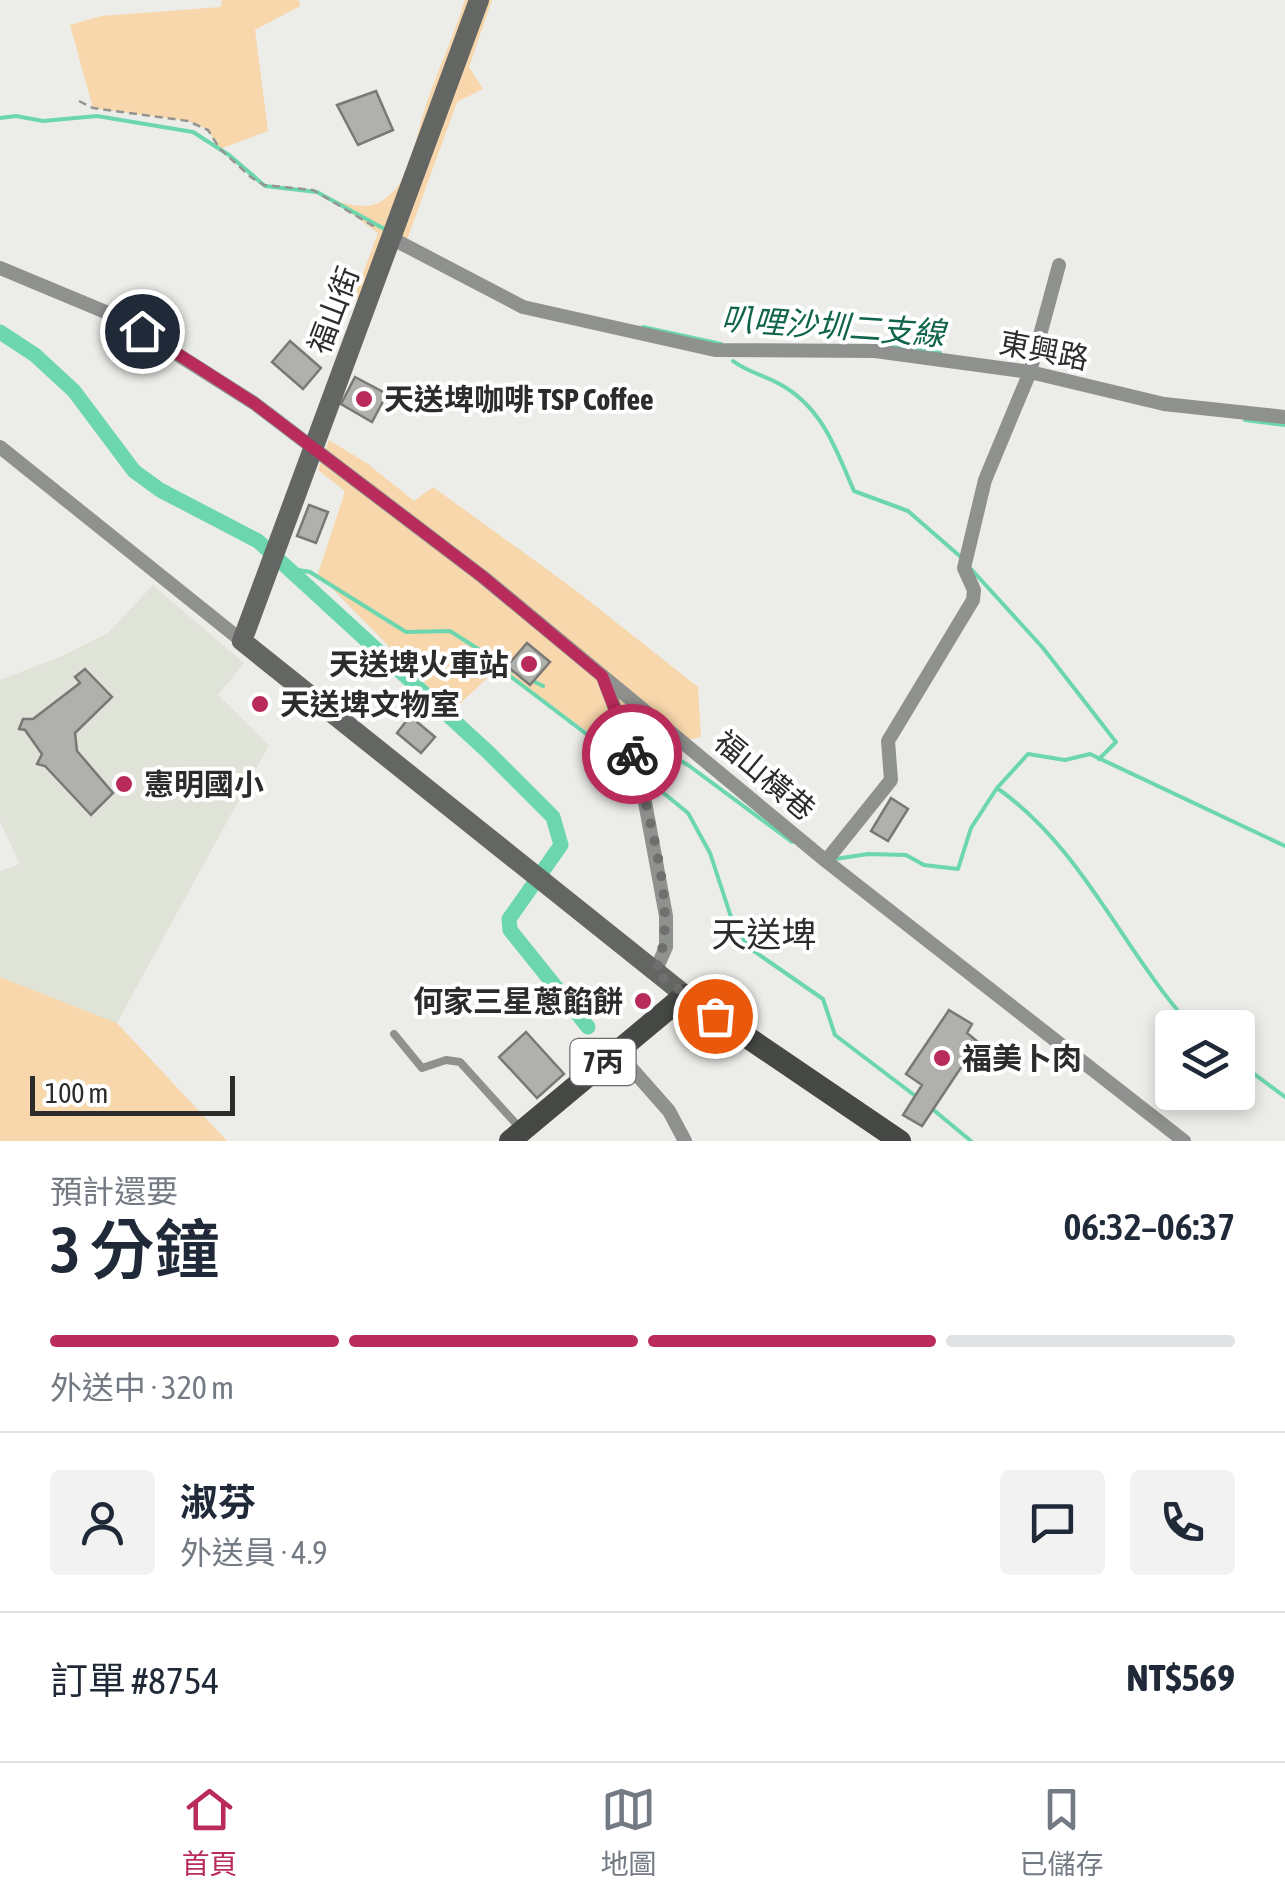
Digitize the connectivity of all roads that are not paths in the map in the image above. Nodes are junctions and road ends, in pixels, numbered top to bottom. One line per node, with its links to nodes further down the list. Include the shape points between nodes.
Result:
1 (479, 0): 2 (street, 福山街)
2 (393, 240): 5 (street, 東興路, via 523,307 680,342 748,352 875,351); 8 (street, 福山街)
3 (1059, 265): 5 (street)
4 (0, 268): 8 (street, via 58,289 164,343)
5 (1030, 372): 6 (street, 東興路, via 1164,404); 13 (street, via 985,480 964,568 973,600 888,741 892,780)
6 (1285, 417)
7 (0, 448): 9 (street)
8 (312, 450): 9 (street, 福山街); 10 (street, 福山橫巷)
9 (242, 641): 14 (street)
10 (602, 676): 11 (street, 福山橫巷); 12 (street)
11 (657, 721): 12 (street); 13 (street, 福山橫巷)
12 (624, 731): 14 (street, via 640,775 666,916 666,947)
13 (826, 860): 21 (street, 福山橫巷)
14 (655, 972): 15 (street)
15 (685, 995): 17 (main road, 7丙); 20 (main road)
16 (394, 1034): 18 (lane, via 422,1068 460,1062)
17 (616, 1051): 18 (main road, 7丙); 19 (street, via 669,1111)
18 (516, 1136)
19 (685, 1141)
20 (900, 1141)
21 (1184, 1141)

